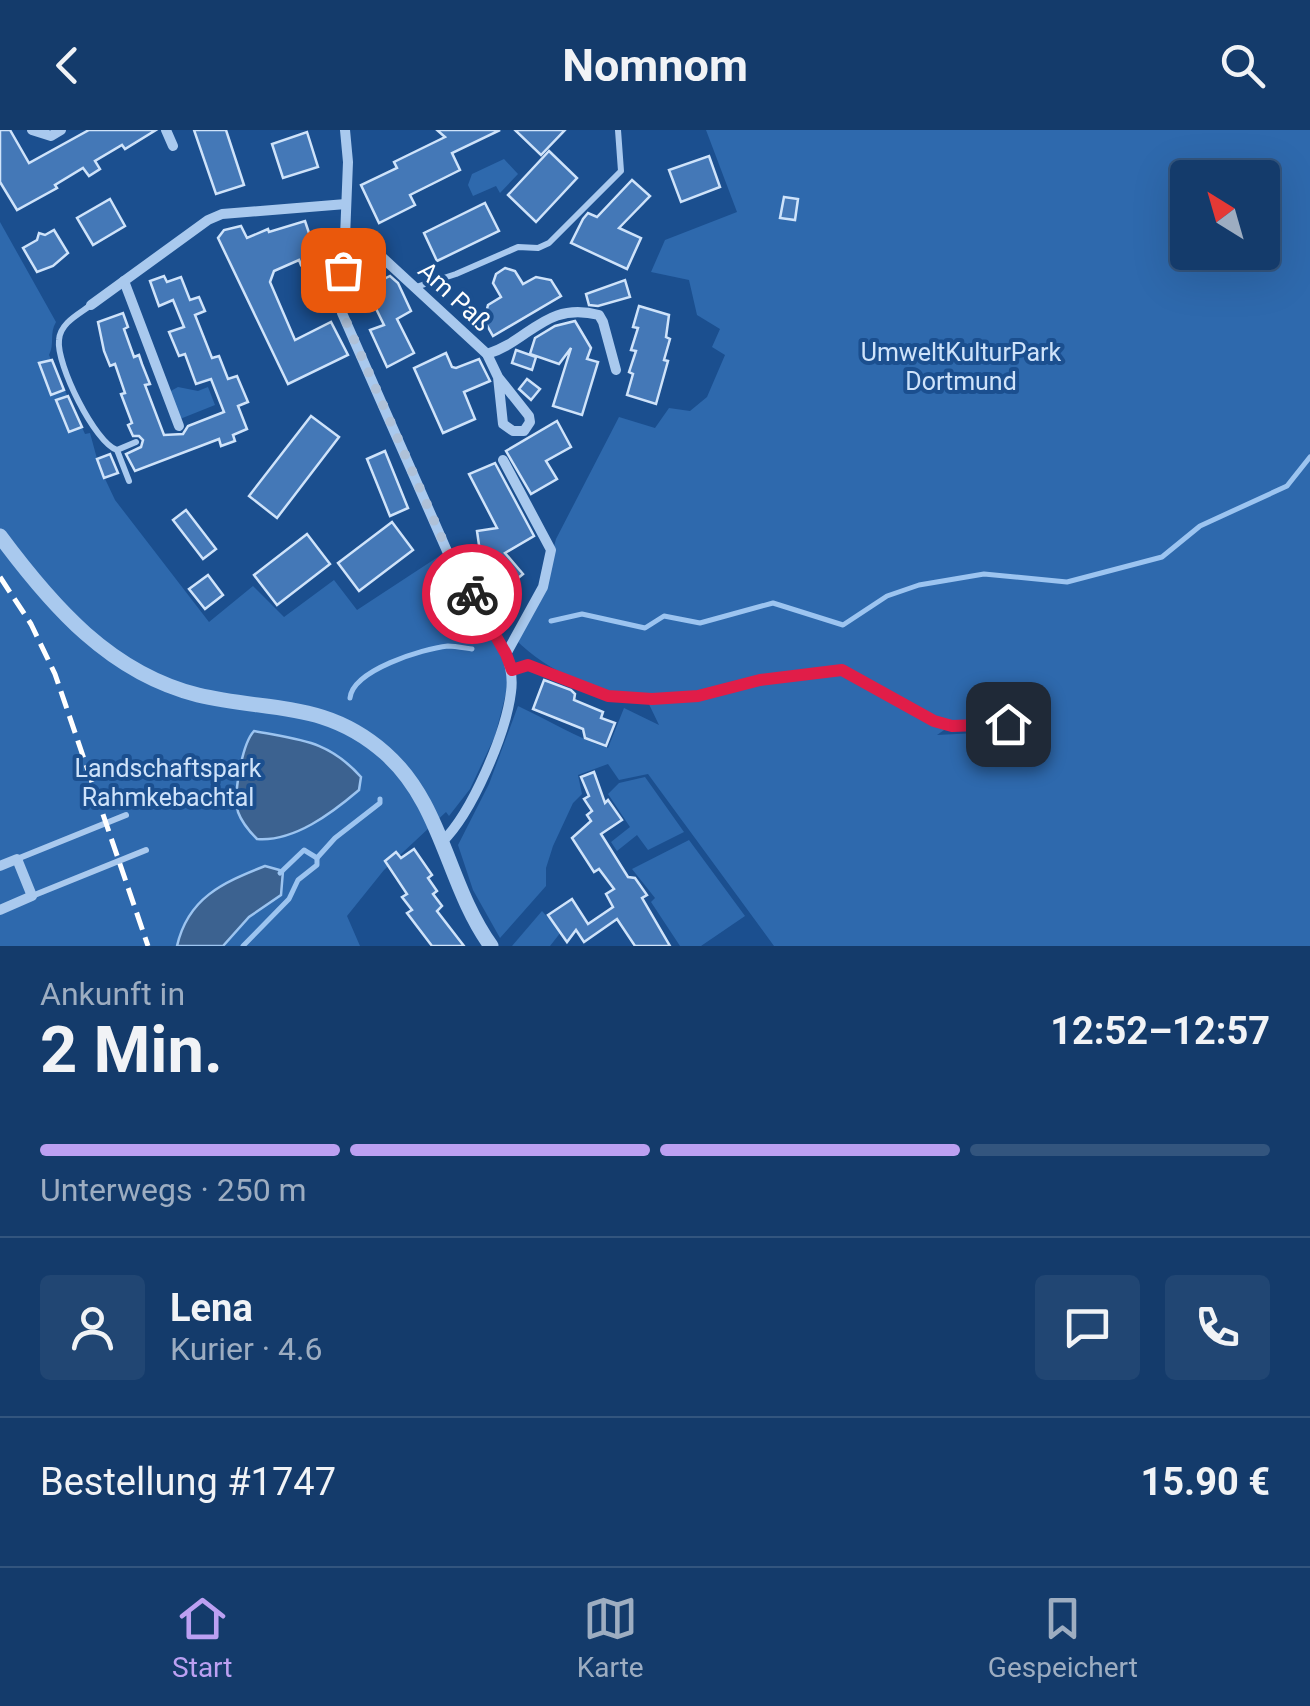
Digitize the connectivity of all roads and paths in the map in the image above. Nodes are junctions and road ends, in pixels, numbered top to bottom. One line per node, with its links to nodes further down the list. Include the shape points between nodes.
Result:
1 (32, 130): 2 (street, via 51,136)
2 (61, 130)
3 (166, 130): 6 (street)
4 (345, 130): 7 (street)
5 (618, 130): 10 (lane, via 621,171 562,233 538,248 518,247)
6 (173, 146)
7 (346, 204): 8 (street); 9 (street, via 222,214)
8 (346, 234): 10 (street, Am Paß); 21 (street, via 342,312 447,550)
9 (124, 280): 11 (street); 15 (street)
10 (416, 287): 12 (street, Am Paß)
11 (91, 305): 17 (lane, via 63,328 58,346 89,425)
12 (487, 354): 13 (street, Am Paß, via 556,315 588,312 603,322); 14 (street, Am Paß)
13 (616, 370)
14 (498, 377): 14 (street, Am Paß, via 504,424 524,431 530,416)
15 (179, 426)
16 (136, 442): 17 (lane)
17 (118, 450): 19 (lane)
18 (503, 460): 21 (street, via 551,550 543,587)
19 (129, 480)
20 (0, 536): 25 (street, via 68,618 132,669 196,694 306,712 384,752 422,798)
21 (506, 654): 22 (street)
22 (512, 670): 23 (lane, via 528,665 608,696 652,699 842,670 952,726); 25 (street, via 505,720 478,788)
23 (1028, 721)
24 (126, 814): 27 (lane)
25 (442, 842): 31 (street, via 462,897)
26 (146, 850): 29 (lane)
27 (17, 859): 28 (street); 29 (street)
28 (0, 866)
29 (32, 896): 30 (street)
30 (0, 910)
31 (491, 946)

